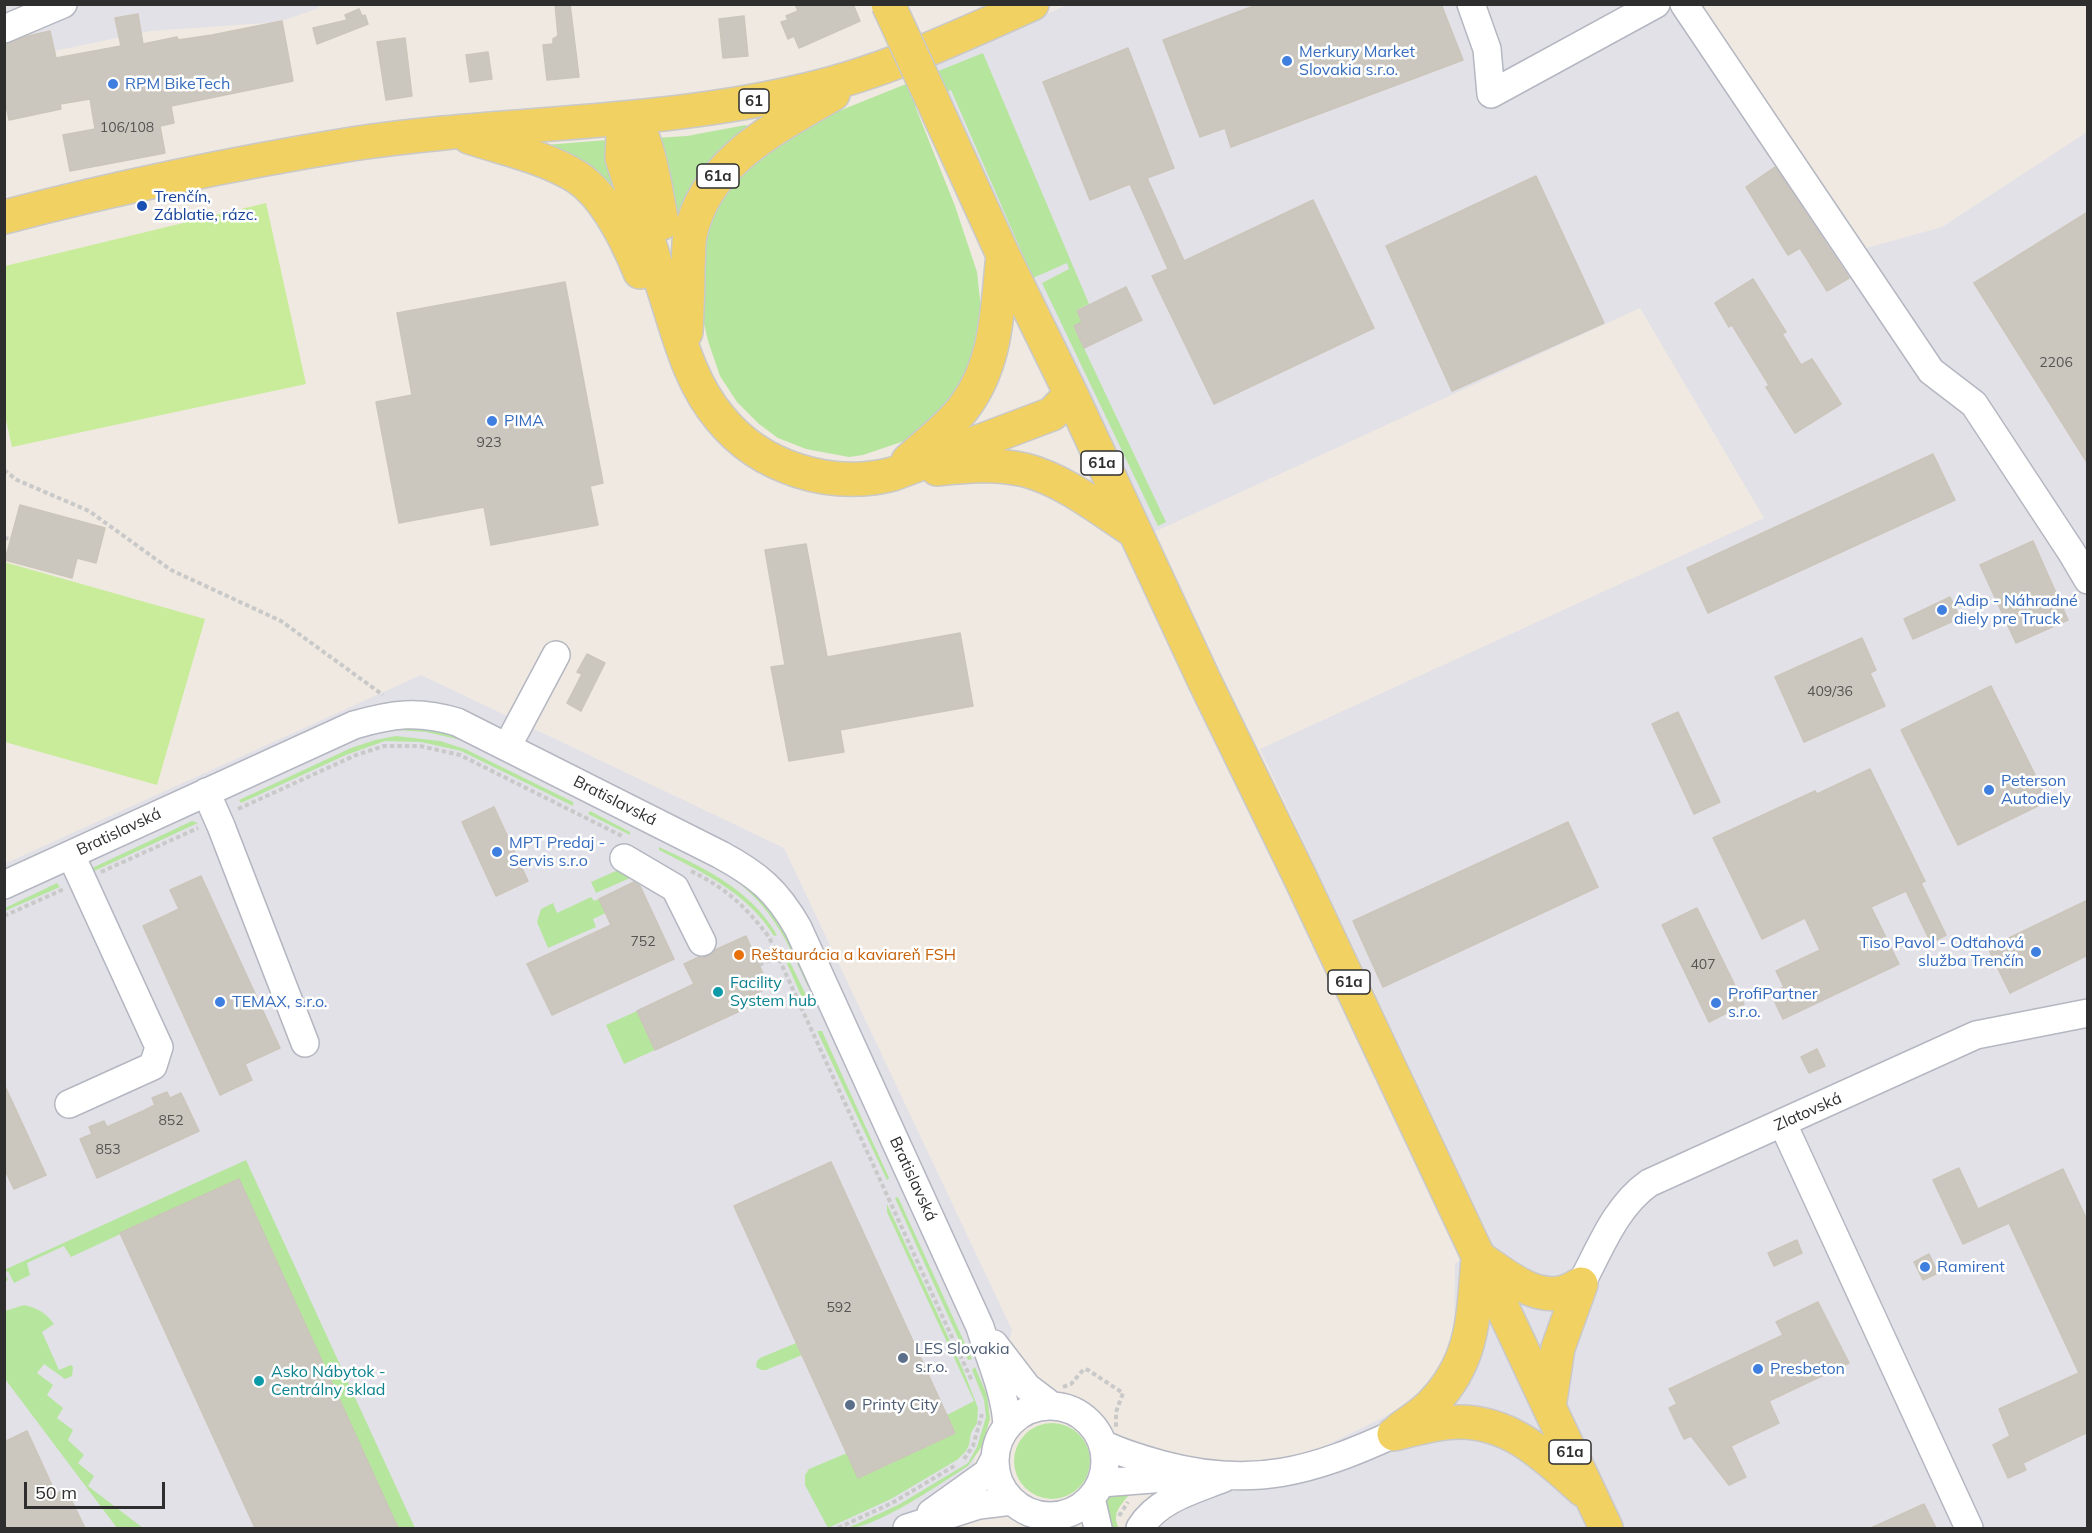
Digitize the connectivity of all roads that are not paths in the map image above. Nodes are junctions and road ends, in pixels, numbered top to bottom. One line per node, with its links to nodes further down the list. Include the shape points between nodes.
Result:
1 (63, 4): 7 (street)
2 (888, 4): 12 (main road, 61a, bridge)
3 (1032, 4): 8 (main road, 61)
4 (1471, 4): 5 (street, via 1488,49 1491,94)
5 (1656, 4)
6 (1683, 4): 17 (street, via 1931,371 1974,404)
7 (4, 29)
8 (871, 72): 9 (main road, 61, via 778,97); 13 (main road, 61a, via 760,137 716,177 689,236)
9 (634, 118): 10 (main road, 61); 13 (main road, 61a, via 622,137 622,158)
10 (456, 133): 11 (main road, 61, via 354,144 169,177); 13 (main road, 61a, via 545,161 578,178 617,223 654,304)
11 (4, 217)
12 (1003, 255): 14 (main road, 61a); 15 (main road, via 995,334 984,375 965,407)
13 (685, 355): 15 (main road, 61a, via 720,418 763,455 795,470 826,477 862,479)
14 (1071, 394): 15 (main road, 61a, via 1043,393); 16 (main road, 61a)
15 (893, 474): 16 (main road, 61a, via 968,466 1024,470 1048,478)
16 (1134, 531): 29 (main road, 61a)
17 (2088, 580)
18 (556, 655): 19 (street)
19 (507, 747): 20 (street, Bratislavská, via 457,722 432,715 385,716 354,725); 31 (street, Bratislavská, via 728,859 777,896 798,928)
20 (207, 792): 22 (street, Bratislavská); 26 (street)
21 (625, 848): 24 (street, via 675,888)
22 (71, 855): 23 (street, Bratislavská); 27 (street, via 159,1047 153,1066)
23 (4, 885)
24 (702, 942)
25 (2088, 1013): 28 (street, Zlatovská, via 1976,1035)
26 (305, 1043)
27 (69, 1104)
28 (1783, 1124): 30 (street, Zlatovská, via 1636,1192 1613,1223); 48 (street)
29 (1478, 1257): 30 (main road, via 1523,1286 1543,1293 1563,1293); 33 (main road, 61a); 35 (main road, via 1472,1330 1464,1358 1432,1404)
30 (1581, 1284): 33 (main road, via 1558,1348)
31 (980, 1327): 32 (street, via 1027,1387); 34 (street, via 1002,1393)
32 (1052, 1407): 34 (street, via 1035,1408); 36 (street, via 1076,1412 1097,1432)
33 (1549, 1407): 41 (main road, 61a)
34 (1007, 1427): 37 (street)
35 (1394, 1434): 39 (street, via 1311,1467); 41 (main road, via 1458,1422 1490,1425 1538,1450)
36 (1111, 1439): 38 (street, via 1130,1456); 40 (street)
37 (995, 1458): 42 (street, via 1000,1481); 44 (street, via 987,1473)
38 (1198, 1474): 39 (street); 40 (street)
39 (1227, 1476): 46 (street, via 1168,1501)
40 (1096, 1490): 43 (street); 45 (street)
41 (1592, 1498): 47 (main road, 61a)
42 (1012, 1500): 43 (street, via 1033,1513); 44 (street, via 979,1505)
43 (1062, 1522)
44 (911, 1526)
45 (1098, 1528)
46 (1140, 1528)
47 (1606, 1528)
48 (1969, 1528)

